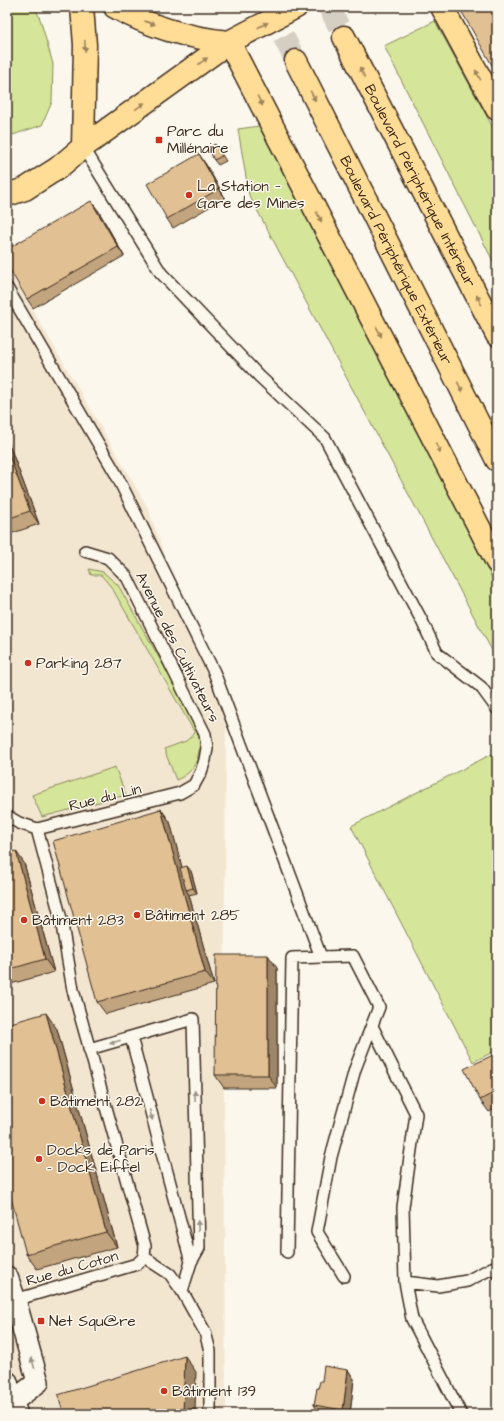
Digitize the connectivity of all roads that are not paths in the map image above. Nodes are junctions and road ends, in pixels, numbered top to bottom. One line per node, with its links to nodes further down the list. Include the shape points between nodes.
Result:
1 (82, 7): 9 (main road, one-way to 9, via 85,45)
2 (115, 7): 6 (main road, one-way to 6, via 134,18 182,34)
3 (296, 7): 6 (main road, one-way to 3)
4 (442, 7): 8 (main road, one-way to 4)
5 (344, 37): 12 (main road, Boulevard Périphérique Intérieur, one-way to 5)
6 (229, 42): 9 (main road, one-way to 6); 15 (main road, one-way to 15)
7 (296, 61): 13 (main road, Boulevard Périphérique Extérieur, one-way to 13)
8 (497, 109)
9 (83, 147): 10 (main road, via 58,168 25,189); 16 (lane, via 161,273 259,376 325,438 437,653 481,687)
10 (7, 195)
11 (7, 288): 20 (lane, via 119,480 214,672)
12 (497, 335)
13 (497, 460)
14 (86, 551): 17 (lane, Avenue des Cultivateurs, via 108,558 127,577 205,734 207,748 201,772 194,785)
15 (497, 562)
16 (497, 709)
17 (180, 793): 19 (lane, Rue du Lin)
18 (7, 816): 19 (lane)
19 (37, 830): 23 (lane, via 61,919 73,990)
20 (321, 957): 21 (lane, via 353,956 379,1008); 24 (lane, via 292,958)
21 (372, 1026): 28 (lane, via 355,1069 331,1157 317,1232); 30 (lane, via 416,1114 403,1207)
22 (130, 1037): 23 (lane, one-way to 23); 26 (lane, one-way to 26); 26 (lane, one-way to 22, via 199,1248 193,1019)
23 (90, 1049): 25 (lane, via 145,1246)
24 (287, 1252)
25 (140, 1260): 31 (lane, via 170,1274); 32 (lane, Rue du Coton)
26 (191, 1262): 31 (lane)
27 (497, 1273): 30 (lane, via 494,1267 467,1282 438,1286)
28 (344, 1276)
29 (7, 1277): 32 (street)
30 (405, 1282): 36 (lane, via 412,1319)
31 (182, 1291): 35 (lane, via 205,1332 210,1351)
32 (15, 1300): 34 (street, one-way to 32, via 38,1382)
33 (7, 1382): 34 (street)
34 (14, 1408)
35 (210, 1414)
36 (461, 1414)

